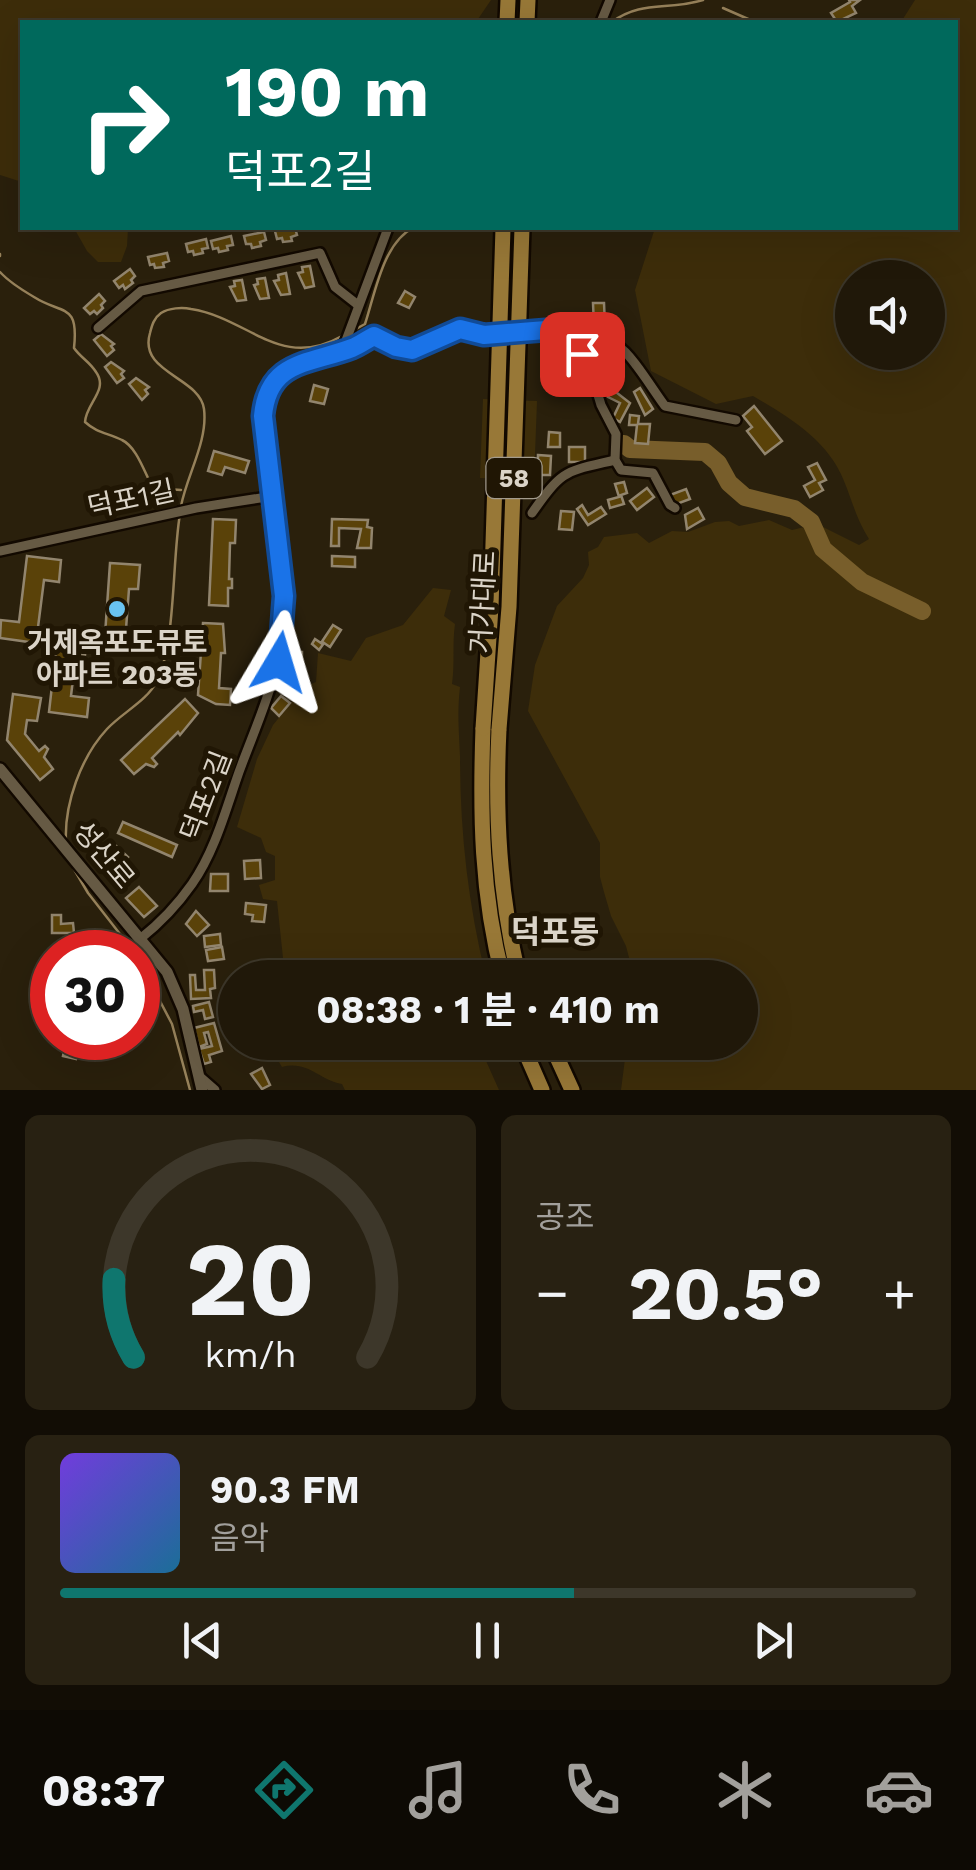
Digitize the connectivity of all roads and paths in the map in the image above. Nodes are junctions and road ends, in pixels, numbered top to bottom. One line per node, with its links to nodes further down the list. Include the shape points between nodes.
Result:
1 (387, 230): 4 (street)
2 (503, 230): 14 (highway, 거가대로 / 58, bridge)
3 (522, 230): 14 (highway, 거가대로 / 58, bridge, via 510,608)
4 (358, 304): 5 (street, via 335,287 320,252 141,291); 6 (street)
5 (98, 328)
6 (342, 350): 7 (street, 덕포2길, via 374,336 412,350 460,329 484,335 546,330 582,354); 10 (street, 덕포2길, via 286,370 267,393 263,416)
7 (598, 393): 8 (street, via 608,386 619,347 665,406); 9 (street, 덕포2길, via 616,434)
8 (736, 420)
9 (614, 460): 11 (street, via 621,470 653,473); 12 (street, via 570,469)
10 (272, 496): 13 (street, 덕포1길); 17 (street, 덕포2길, via 285,610 279,662 208,855)
11 (675, 508)
12 (532, 513)
13 (2, 548)
14 (491, 728): 18 (highway, 거가대로 / 58, via 480,820); 19 (highway, 거가대로 / 58, via 500,876)
15 (0, 768): 16 (street, 성산로)
16 (133, 930)
17 (151, 930)
18 (500, 960)
19 (516, 960)
20 (160, 966): 24 (street, 성산로, via 182,1010)
21 (529, 1060): 27 (highway)
22 (548, 1060): 28 (highway)
23 (558, 1060): 29 (highway)
24 (199, 1076): 25 (street, 성산로); 26 (street)
25 (202, 1090)
26 (215, 1090)
27 (542, 1090)
28 (561, 1090)
29 (572, 1090)

